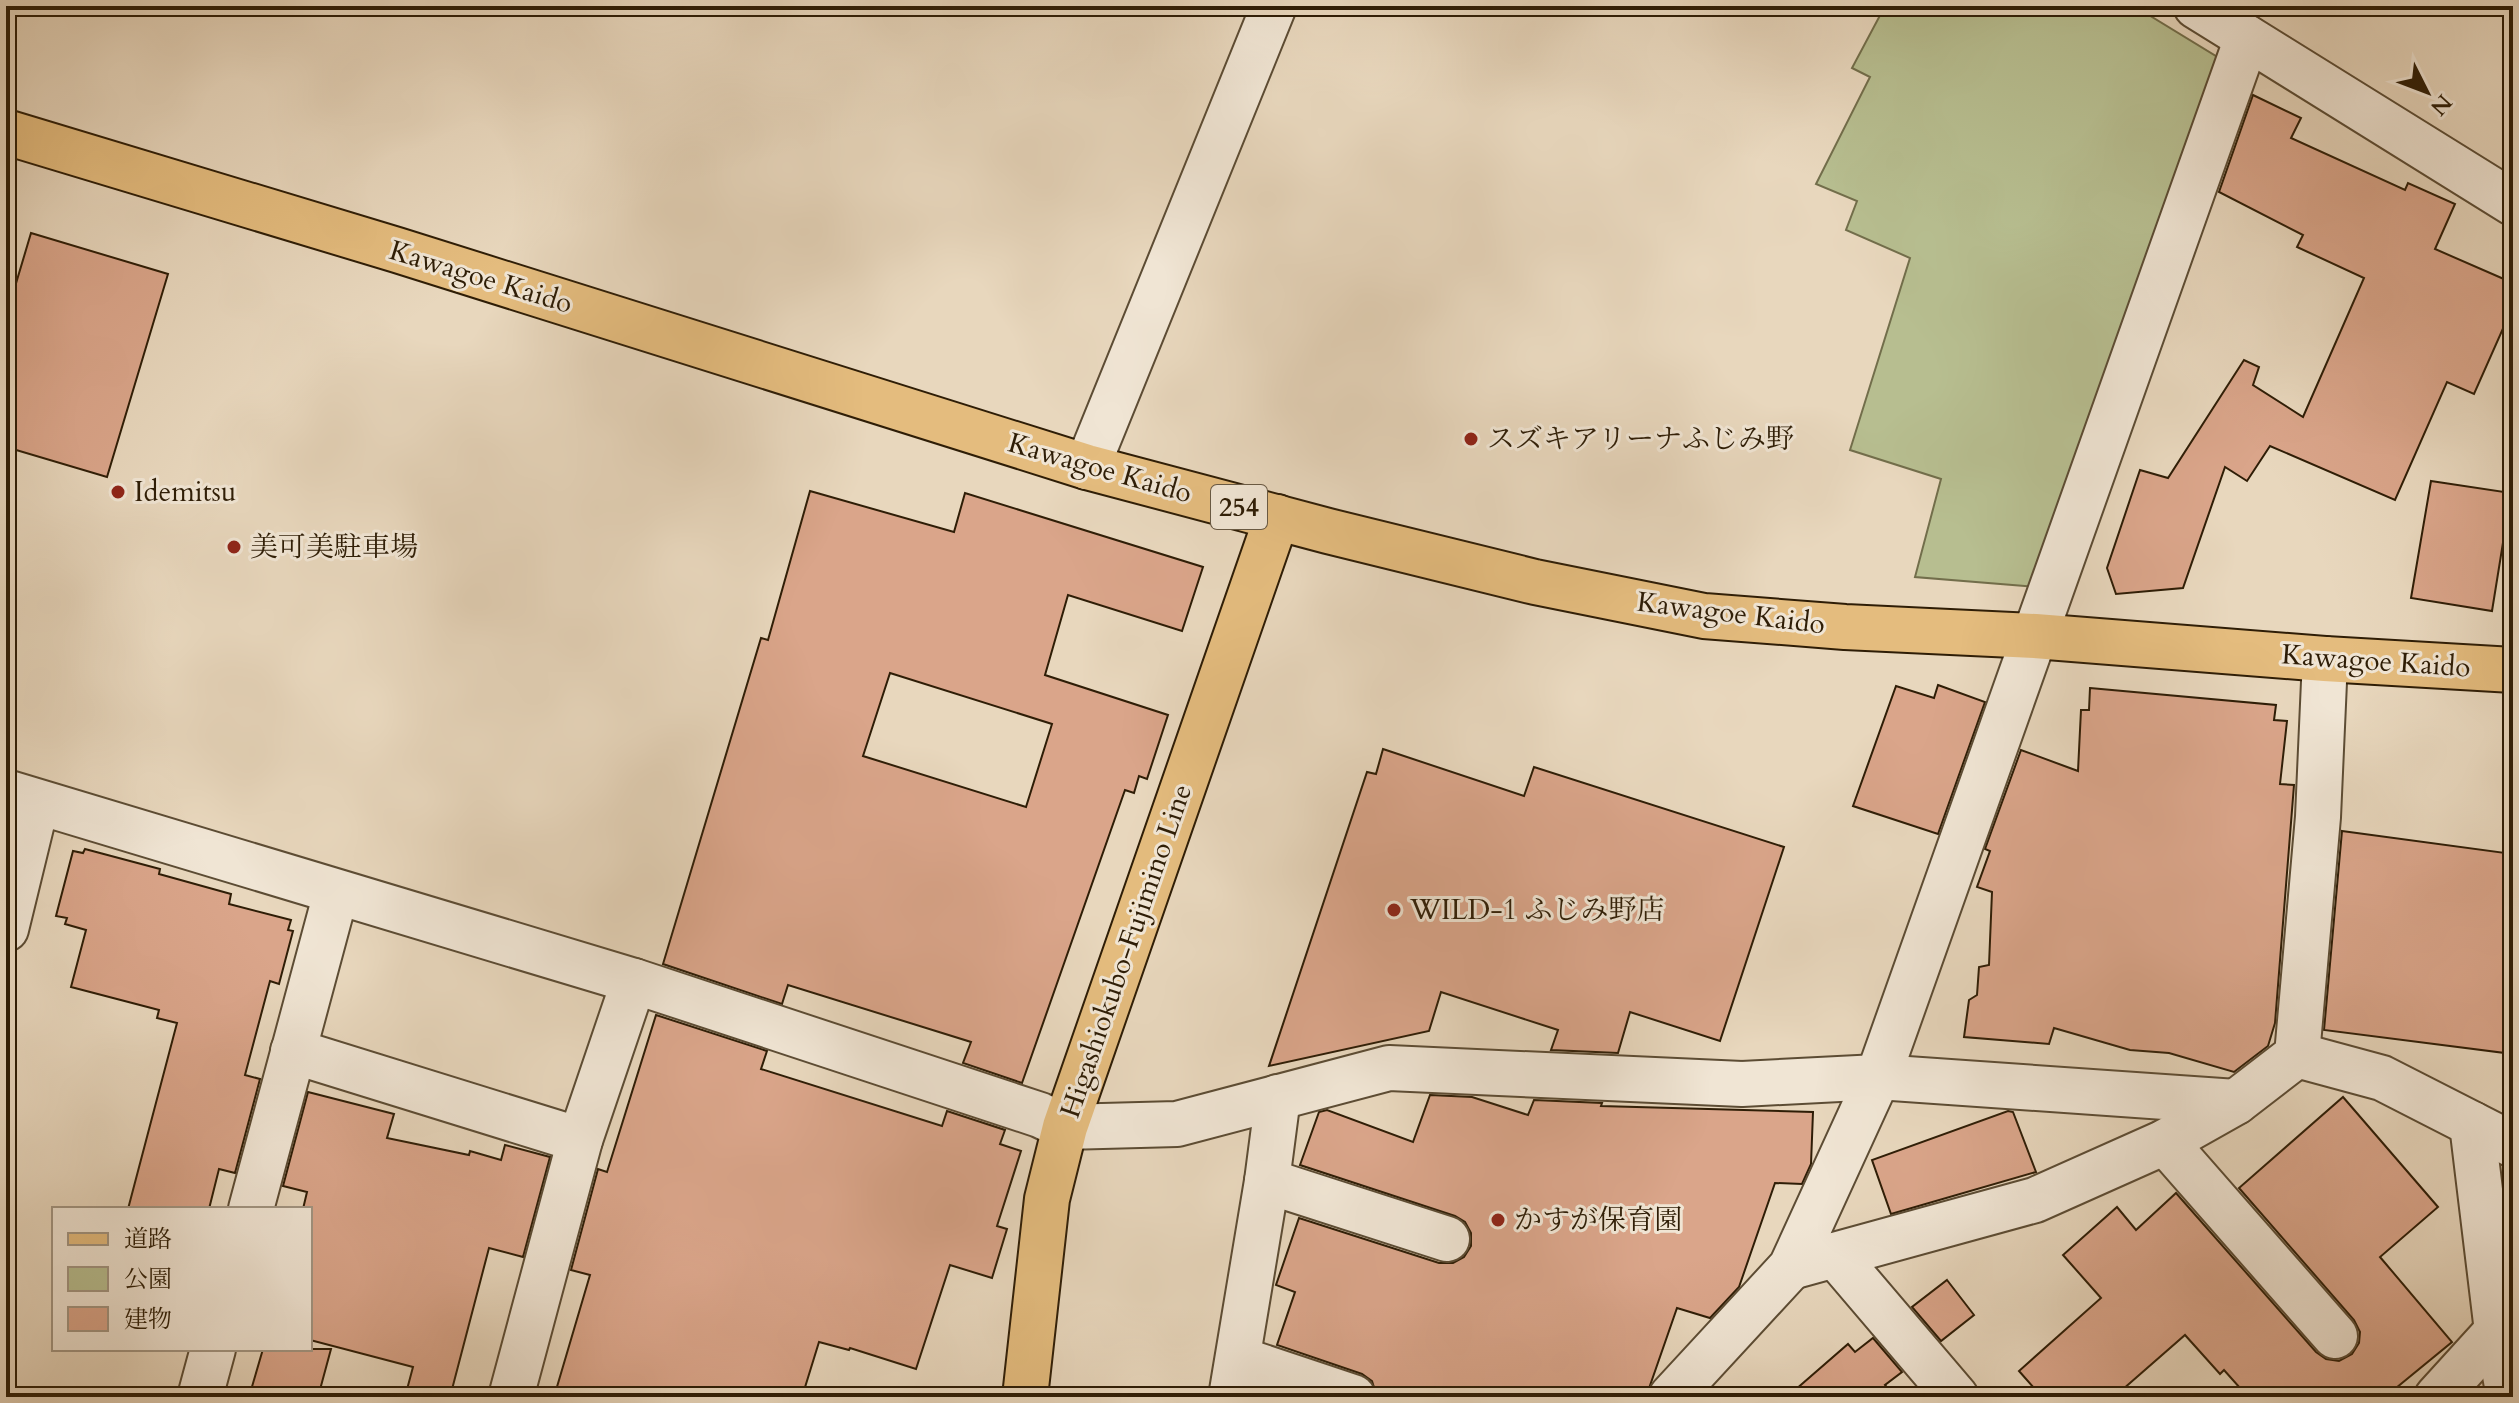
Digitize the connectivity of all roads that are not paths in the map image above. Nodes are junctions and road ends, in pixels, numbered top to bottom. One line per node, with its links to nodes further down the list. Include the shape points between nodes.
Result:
1 (1274, 6): 6 (street)
2 (2196, 6): 3 (street)
3 (2247, 38): 5 (street); 8 (street)
4 (6, 132): 6 (main road, Kawagoe Kaido / 254)
5 (2513, 203)
6 (1087, 467): 7 (main road, Kawagoe Kaido / 254)
7 (1277, 517): 8 (main road, Kawagoe Kaido / 254, via 1535,582 1704,616); 21 (main road, Higashiokubo-Fujimino Line)
8 (2035, 636): 9 (main road, Kawagoe Kaido / 254); 17 (street)
9 (2325, 659): 10 (main road, Kawagoe Kaido / 254); 16 (street, via 2318,817)
10 (2513, 670)
11 (21, 797): 12 (street); 13 (street)
12 (336, 893): 14 (street); 15 (street)
13 (6, 929)
14 (634, 981): 21 (street); 22 (street)
15 (293, 1051): 22 (street); 26 (street)
16 (2297, 1055): 19 (street); 20 (street, via 2382,1078)
17 (1878, 1077): 18 (street, via 1742,1084 1389,1068); 19 (street); 29 (street)
18 (1278, 1097): 21 (street, via 1177,1124); 25 (street)
19 (2236, 1102): 23 (street)
20 (2472, 1124): 24 (street); 30 (street)
21 (1065, 1127): 36 (main road, Higashiokubo-Fujimino Line, via 1047,1199)
22 (580, 1140): 35 (street)
23 (2165, 1142): 28 (street, via 2035,1200); 31 (street)
24 (2513, 1145)
25 (1267, 1181): 27 (street); 33 (street)
26 (252, 1207)
27 (1447, 1239)
28 (1835, 1255): 29 (street); 39 (street)
29 (1791, 1267): 38 (street)
30 (2497, 1331): 40 (street); 41 (street)
31 (2335, 1336)
32 (212, 1351): 34 (street)
33 (1235, 1378): 37 (street)
34 (200, 1397)
35 (511, 1397)
36 (1025, 1397)
37 (1353, 1397)
38 (1671, 1397)
39 (1956, 1397)
40 (2437, 1397)
41 (2509, 1397)

